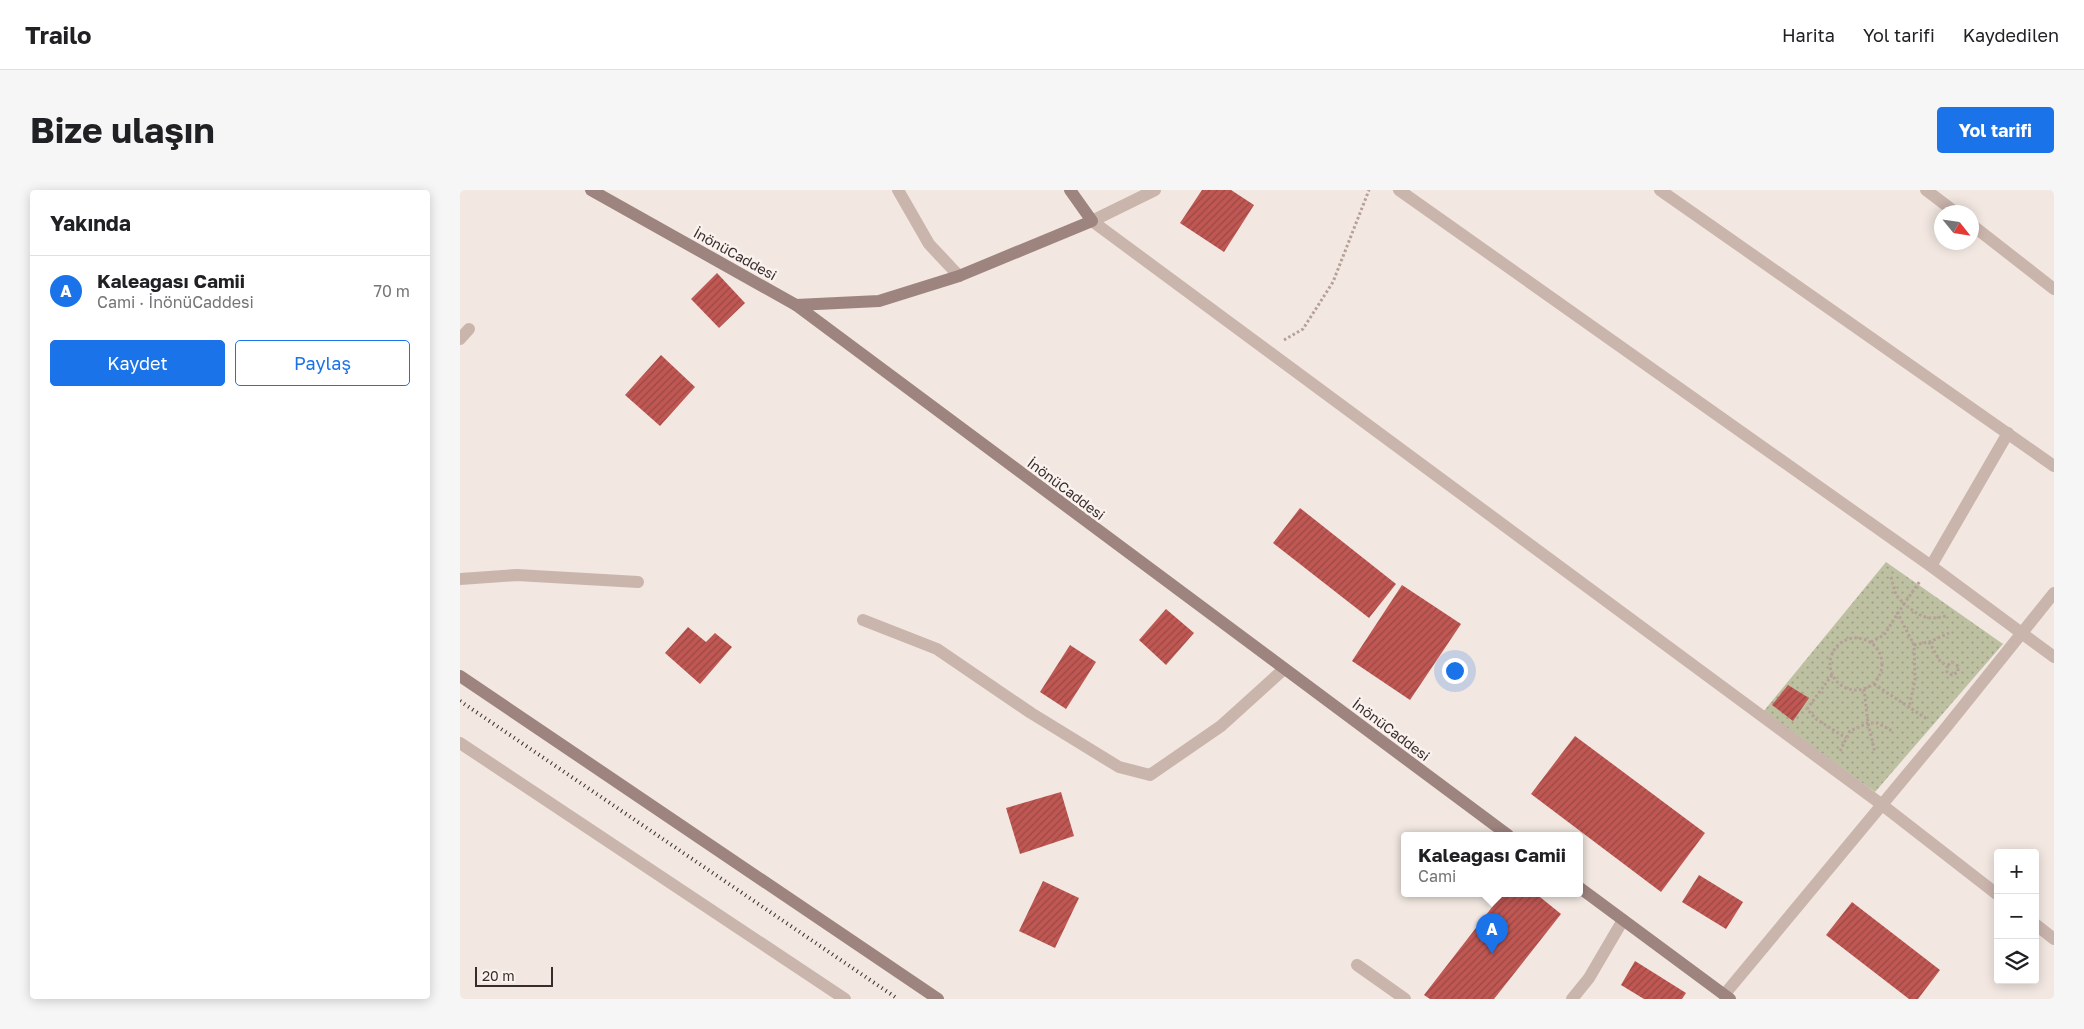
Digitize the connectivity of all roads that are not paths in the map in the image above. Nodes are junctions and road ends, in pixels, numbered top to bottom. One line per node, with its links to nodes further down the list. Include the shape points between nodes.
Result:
1 (591, 190): 13 (main road, İnönüCaddesi)
2 (898, 190): 11 (street, via 929,244)
3 (1070, 190): 9 (main road)
4 (1155, 190): 9 (street)
5 (1399, 190): 18 (street)
6 (1660, 190): 16 (street)
7 (1926, 190): 8 (street)
8 (1946, 205)
9 (1092, 221): 11 (main road); 28 (street)
10 (1979, 230): 12 (street)
11 (959, 276): 13 (main road, via 879,301)
12 (2054, 289)
13 (796, 305): 25 (main road, İnönüCaddesi)
14 (469, 329): 15 (street)
15 (460, 339)
16 (2008, 433): 17 (street); 18 (street)
17 (2054, 466)
18 (1931, 566): 23 (street)
19 (460, 579): 20 (street, via 517,575)
20 (638, 582)
21 (2054, 593): 23 (street)
22 (863, 620): 25 (street, via 937,649 1030,713 1118,767 1150,775 1221,726)
23 (2023, 633): 24 (street); 28 (street)
24 (2054, 657)
25 (1284, 669): 29 (main road, İnönüCaddesi)
26 (460, 676): 38 (main road)
27 (460, 743): 37 (street)
28 (1882, 804): 31 (street); 36 (street)
29 (1504, 832)
30 (1583, 890): 32 (main road)
31 (1997, 894)
32 (1623, 920): 36 (main road); 40 (street, via 1589,978)
33 (2039, 927): 34 (street)
34 (2054, 939)
35 (1357, 965): 39 (street)
36 (1727, 997)
37 (845, 999)
38 (938, 999)
39 (1405, 999)
40 (1572, 999)

